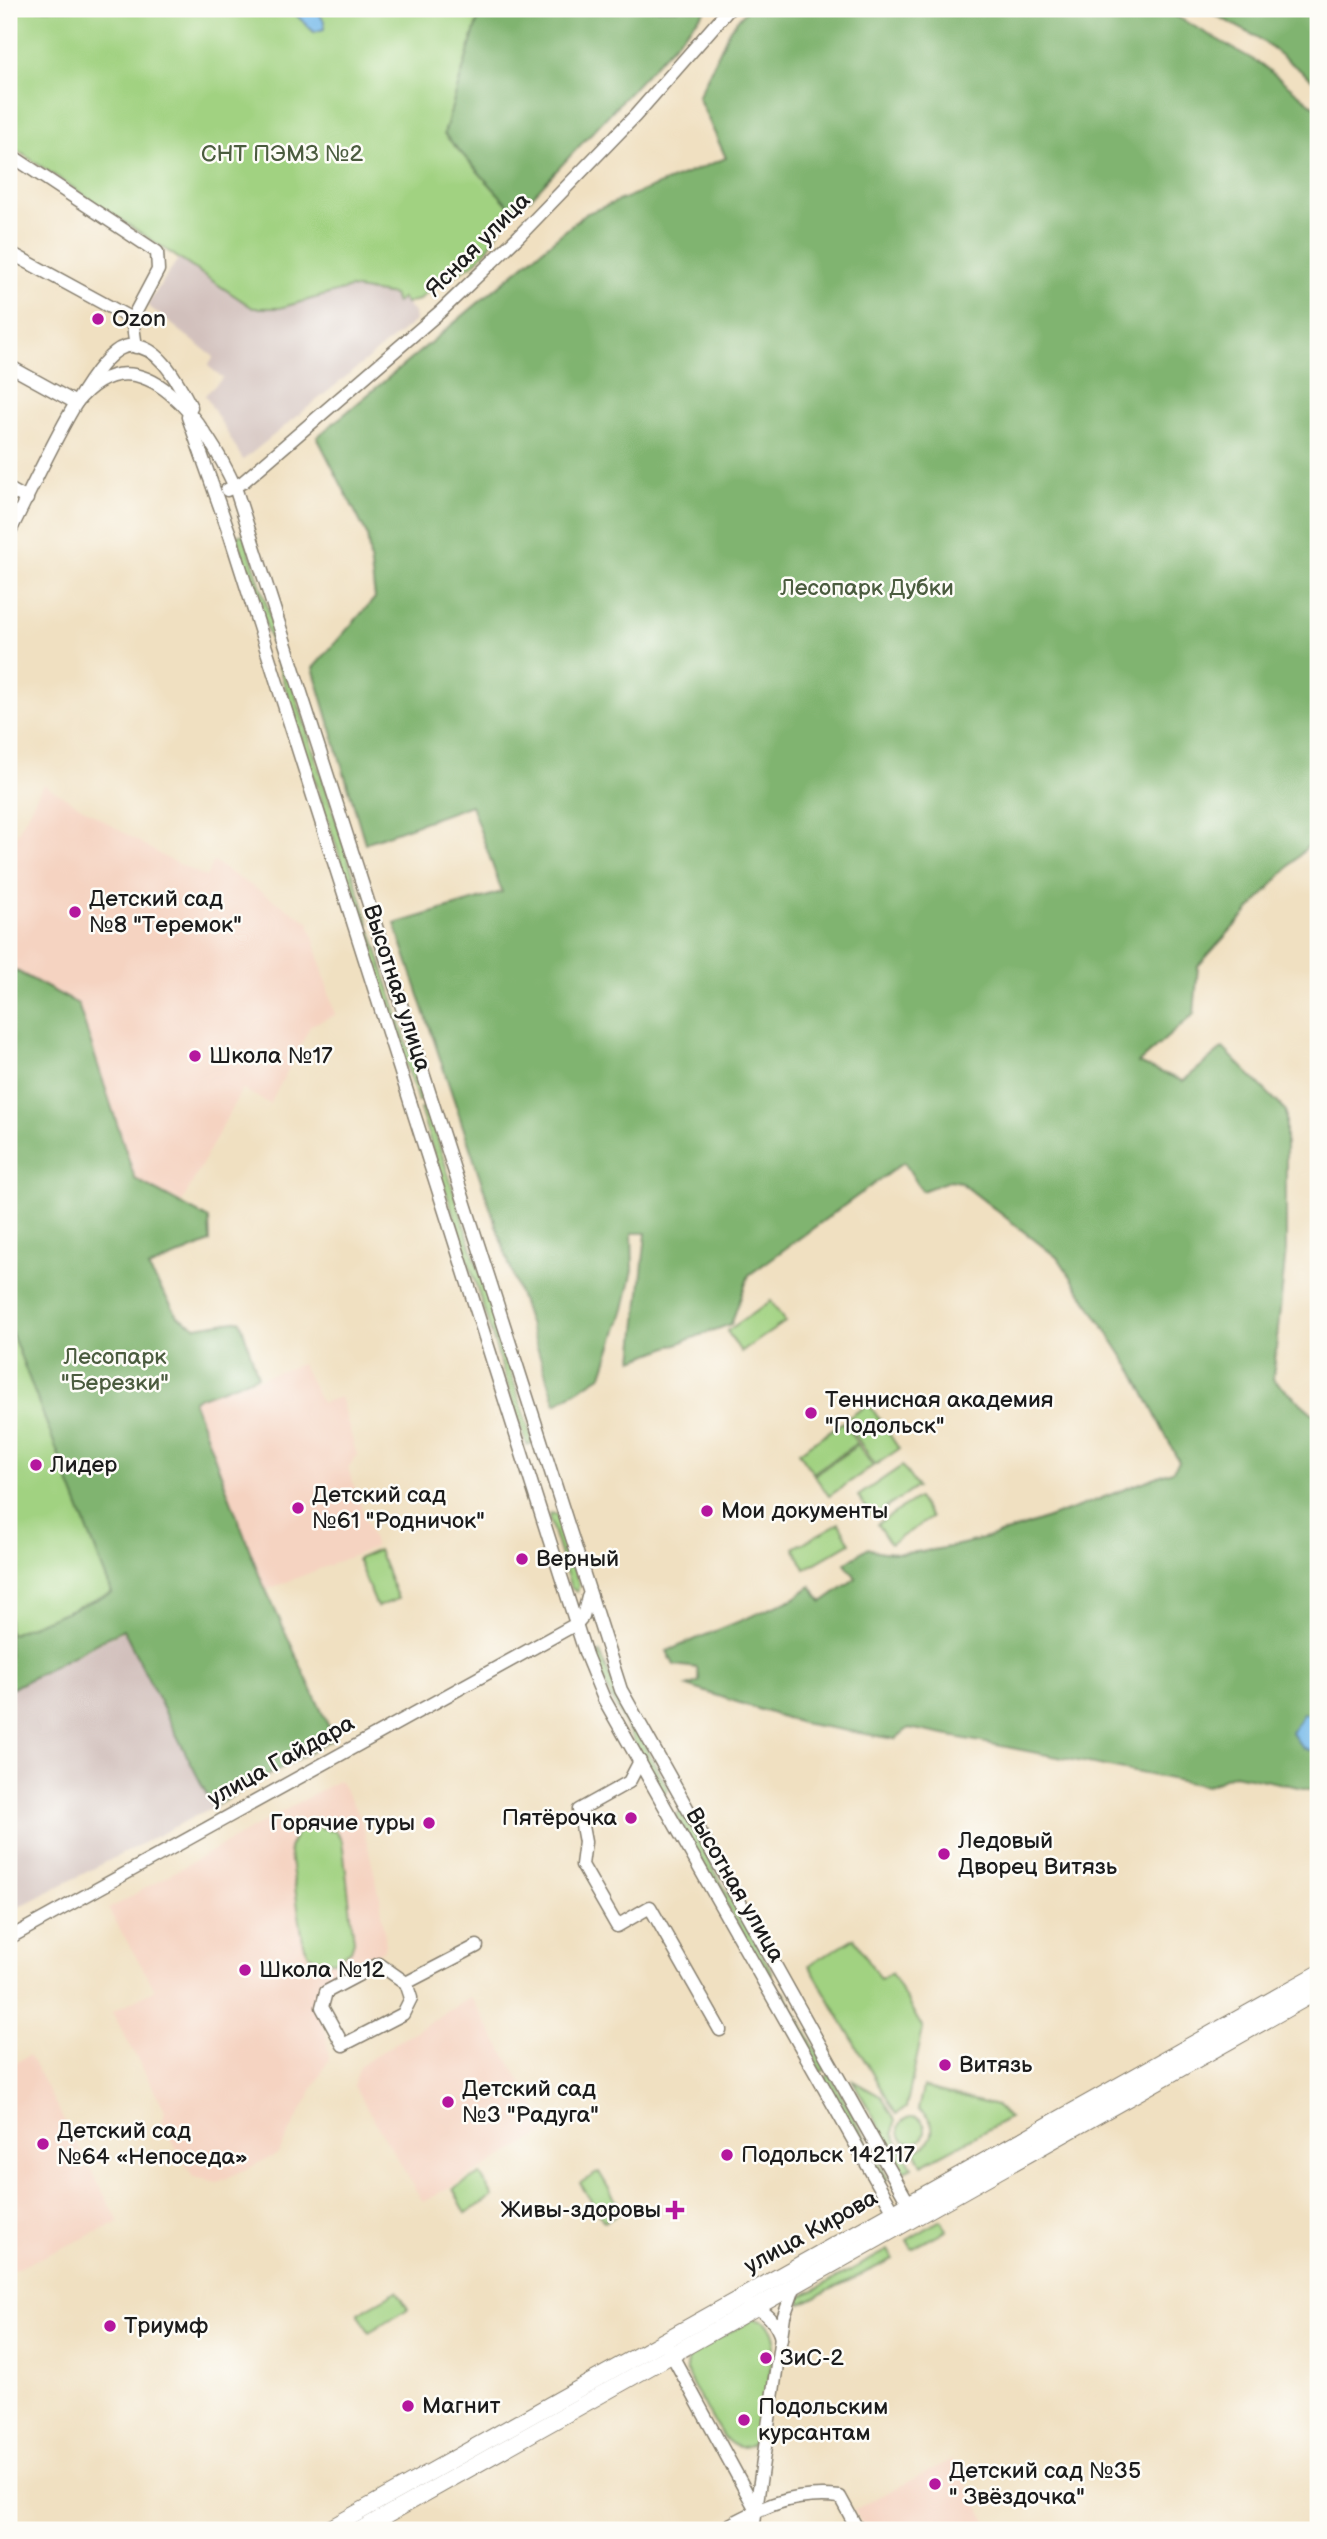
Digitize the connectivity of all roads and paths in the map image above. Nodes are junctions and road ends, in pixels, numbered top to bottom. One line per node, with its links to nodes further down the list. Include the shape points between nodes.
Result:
1 (729, 9): 11 (street, Ясная улица, via 635,116 509,245 441,311)
2 (9, 154): 4 (street, via 157,252 158,270)
3 (9, 252): 4 (street)
4 (132, 319): 5 (street)
5 (136, 347): 7 (street, via 124,347 103,362); 9 (street, via 166,365)
6 (9, 366): 7 (street)
7 (76, 403): 8 (street, via 90,386 115,376 141,376); 15 (street)
8 (183, 404): 9 (street, Высотная улица); 14 (street, Высотная улица)
9 (200, 424): 10 (street, Высотная улица)
10 (225, 464): 11 (street); 12 (street, Высотная улица)
11 (253, 473): 12 (street, Ясная улица)
12 (235, 487): 14 (street); 17 (street, Высотная улица)
13 (9, 489): 15 (street)
14 (217, 493): 18 (street, Высотная улица)
15 (27, 499): 16 (street)
16 (9, 533)
17 (555, 1490): 18 (street); 19 (street, Высотная улица)
18 (536, 1497): 20 (street, Высотная улица)
19 (588, 1595): 20 (street, via 587,1608); 21 (street, Высотная улица)
20 (576, 1624): 21 (street, via 595,1630); 22 (street, Высотная улица, via 604,1699); 25 (street, улица Гайдара)
21 (603, 1639): 23 (street, Высотная улица, via 621,1690)
22 (640, 1761): 24 (street, Высотная улица); 32 (street, via 629,1782 579,1810 585,1842 582,1866 617,1926 650,1907)
23 (679, 1796): 24 (street, Высотная улица); 28 (street, Высотная улица)
24 (664, 1804): 30 (street, Высотная улица)
25 (9, 1938)
26 (477, 1946): 29 (street)
27 (1318, 1974): 33 (main road, улица Кирова)
28 (783, 1977): 30 (street, Высотная улица); 33 (street, Высотная улица)
29 (406, 1983): 29 (street, via 411,1998 403,2014 343,2045 323,2007 326,1992 379,1964)
30 (769, 1986): 33 (street, Высотная улица)
31 (1318, 1991): 34 (main road, улица Кирова)
32 (720, 2030)
33 (901, 2208): 34 (street); 36 (main road, улица Кирова)
34 (908, 2224): 35 (main road, улица Кирова)
35 (794, 2288): 37 (main road, улица Кирова); 38 (street)
36 (732, 2303): 37 (street); 39 (main road, улица Кирова)
37 (758, 2308): 38 (street, via 774,2322); 40 (main road, улица Кирова)
38 (781, 2338): 41 (street)
39 (665, 2341): 40 (street); 42 (main road, улица Кирова)
40 (673, 2356): 41 (street); 43 (main road, улица Кирова)
41 (756, 2511): 44 (street); 45 (street); 46 (street, via 770,2503 814,2494 840,2497)
42 (327, 2530)
43 (360, 2530)
44 (720, 2530)
45 (753, 2530)
46 (858, 2530)

